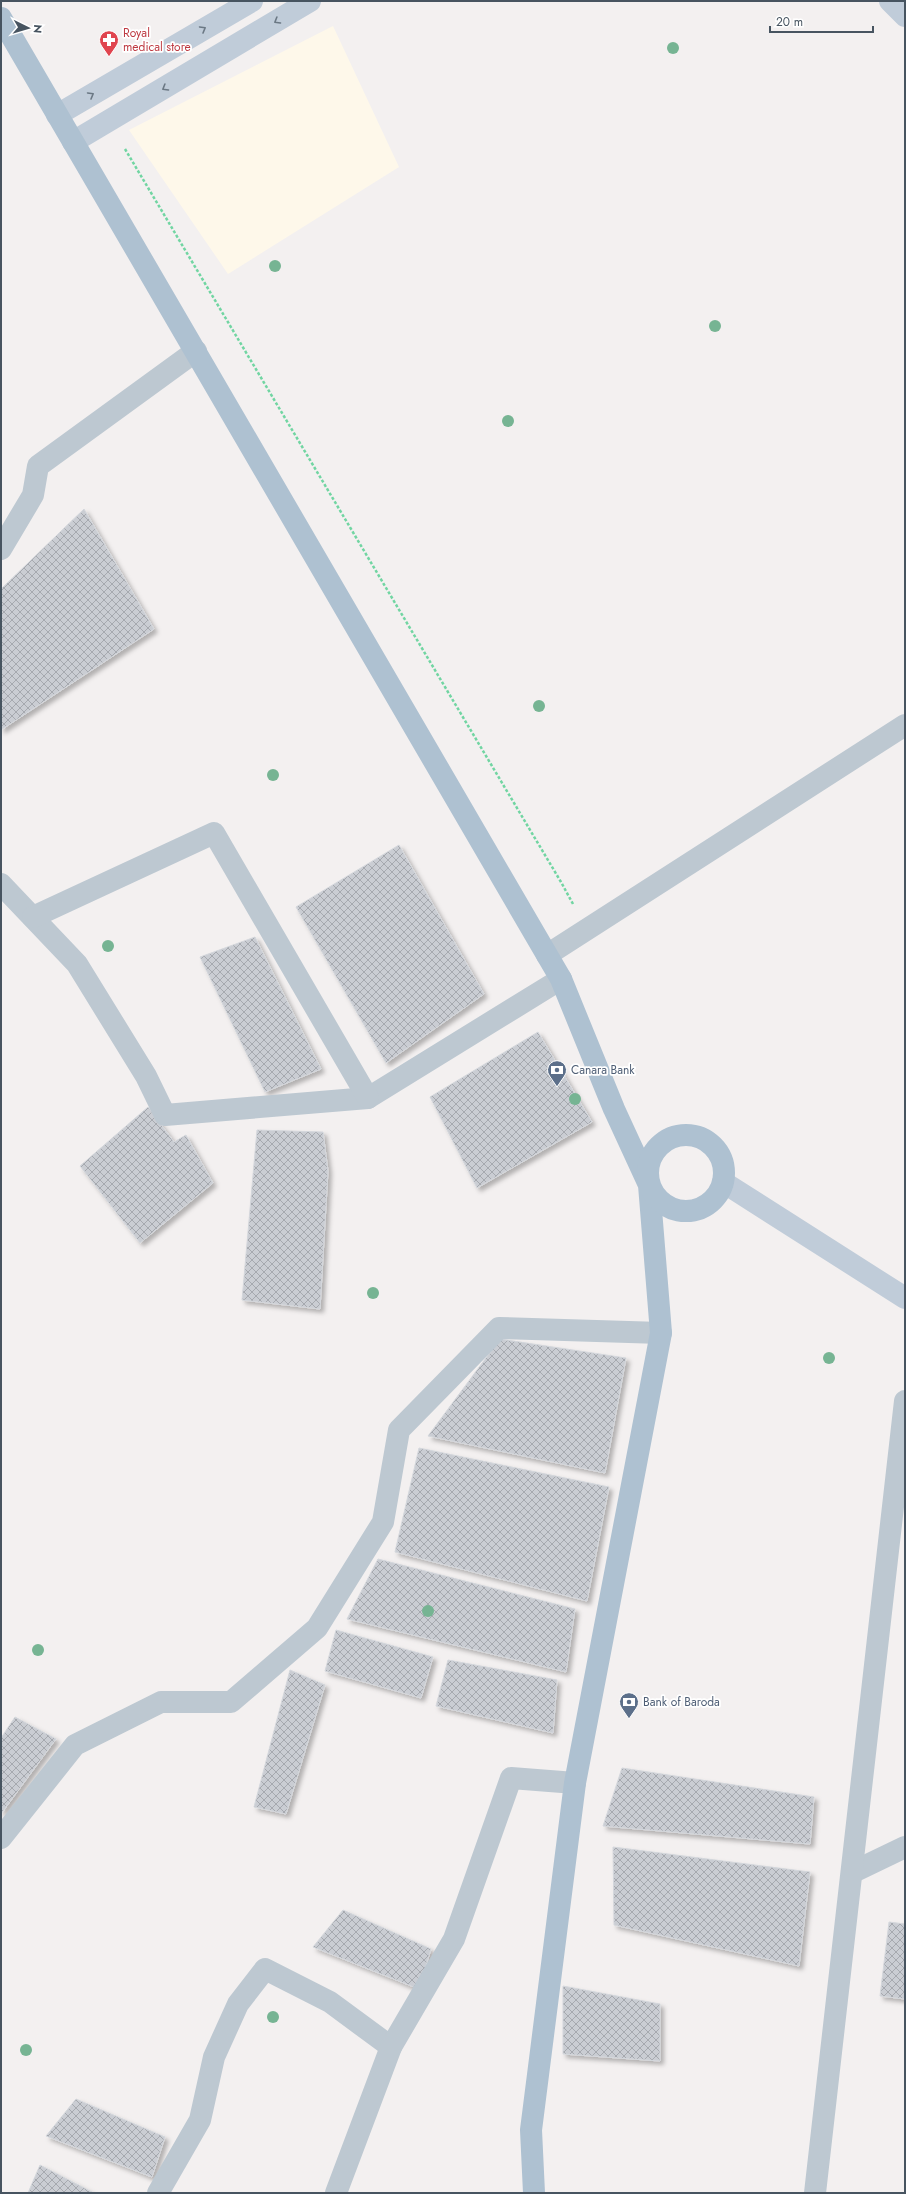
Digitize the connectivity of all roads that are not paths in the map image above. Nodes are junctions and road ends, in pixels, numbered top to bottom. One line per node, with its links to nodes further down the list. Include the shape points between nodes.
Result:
1 (252, 1): 6 (street, one-way to 1)
2 (310, 1): 7 (street, one-way to 7)
3 (890, 1): 4 (street)
4 (905, 16)
5 (1, 18): 6 (main road)
6 (58, 114): 7 (main road)
7 (73, 142): 8 (main road)
8 (196, 351): 9 (street, via 38,466 33,494); 13 (main road)
9 (1, 549)
10 (905, 725): 13 (street)
11 (1, 884): 12 (street)
12 (33, 917): 15 (street, via 77,964 146,1076 165,1115); 15 (street, via 214,833)
13 (547, 955): 14 (main road)
14 (561, 979): 15 (street); 17 (main road, via 614,1109)
15 (368, 1098)
16 (723, 1182): 17 (main road, via 718,1194 710,1203 699,1210 687,1212 663,1205); 17 (main road, via 724,1169 713,1146 703,1138 690,1135 665,1140 656,1149 649,1161); 18 (street)
17 (649, 1185): 19 (main road)
18 (905, 1298)
19 (661, 1333): 21 (main road); 22 (street, via 499,1328 399,1430 383,1522 317,1628 231,1702 161,1702 75,1745)
20 (905, 1401): 24 (street)
21 (575, 1783): 25 (street, via 511,1778 454,1939); 28 (main road, via 531,2130)
22 (1, 1838)
23 (905, 1846): 24 (street)
24 (853, 1872): 29 (street)
25 (391, 2047): 26 (street, via 330,2002 265,1969 238,2004 214,2056 200,2120); 27 (street)
26 (158, 2193)
27 (336, 2193)
28 (534, 2193)
29 (815, 2193)

